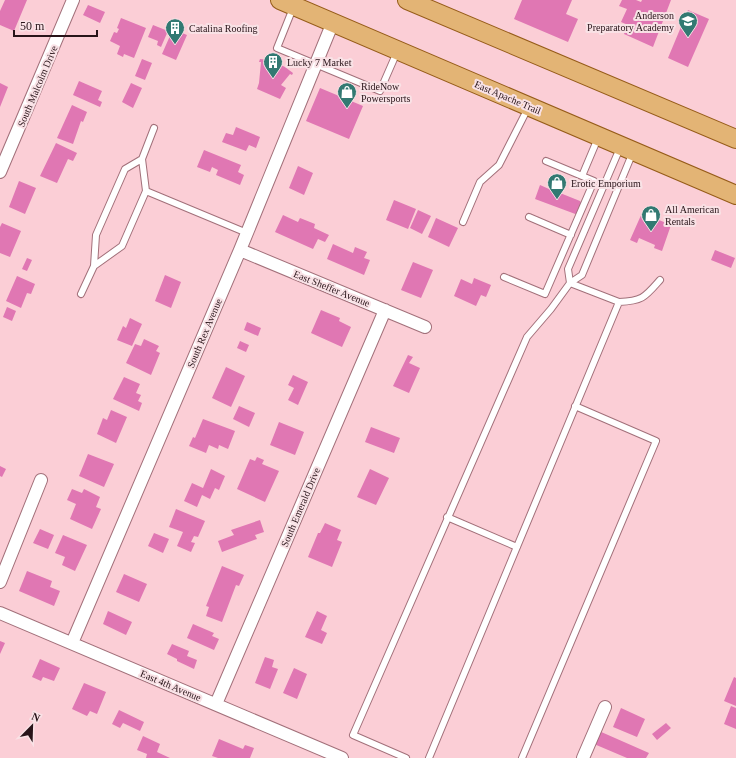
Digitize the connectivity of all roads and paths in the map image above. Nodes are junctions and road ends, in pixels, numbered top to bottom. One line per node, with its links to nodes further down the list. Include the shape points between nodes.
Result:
1 (73, 0): 15 (street, South Malcolm Drive)
2 (408, 0): 4 (main road)
3 (287, 3): 5 (main road, East Apache Trail); 7 (lane, via 277,48)
4 (428, 4): 11 (main road)
5 (333, 22): 6 (main road, East Apache Trail); 7 (street, South Rex Avenue)
6 (398, 50): 7 (lane, via 380,91); 8 (main road, East Apache Trail)
7 (316, 64): 21 (street, South Rex Avenue)
8 (528, 106): 10 (main road, East Apache Trail); 20 (lane, via 499,165 480,182)
9 (154, 128): 13 (lane)
10 (599, 136): 12 (main road, East Apache Trail); 16 (lane)
11 (736, 139)
12 (627, 149): 18 (main road, East Apache Trail); 27 (lane, via 568,269); 27 (lane, via 582,275)
13 (142, 159): 17 (lane); 24 (lane, via 125,169 96,235)
14 (546, 161): 16 (lane)
15 (0, 172)
16 (582, 176): 22 (lane, via 594,181)
17 (146, 191): 21 (lane); 24 (lane, via 122,246)
18 (736, 195)
19 (529, 217): 22 (lane)
20 (462, 222)
21 (247, 233): 23 (street, South Rex Avenue)
22 (571, 235): 25 (lane, via 545,294)
23 (240, 250): 30 (street, East Sheffer Avenue); 38 (street, South Rex Avenue)
24 (94, 266): 28 (lane)
25 (504, 277)
26 (660, 280): 29 (lane, via 636,302)
27 (570, 283): 29 (lane); 34 (lane, via 527,337)
28 (81, 294)
29 (619, 302): 32 (lane)
30 (385, 310): 31 (street, East Sheffer Avenue); 39 (street, South Emerald Drive)
31 (425, 327)
32 (575, 406): 35 (lane); 44 (lane, via 656,441)
33 (41, 480): 36 (street)
34 (447, 517): 35 (lane); 42 (lane, via 353,735)
35 (517, 547): 43 (lane)
36 (0, 582)
37 (0, 613): 38 (street, East 4th Avenue)
38 (72, 643): 39 (street, East 4th Avenue)
39 (216, 704): 41 (street, East 4th Avenue)
40 (605, 707): 45 (street)
41 (342, 758)
42 (406, 758)
43 (429, 758)
44 (522, 758)
45 (583, 758)

